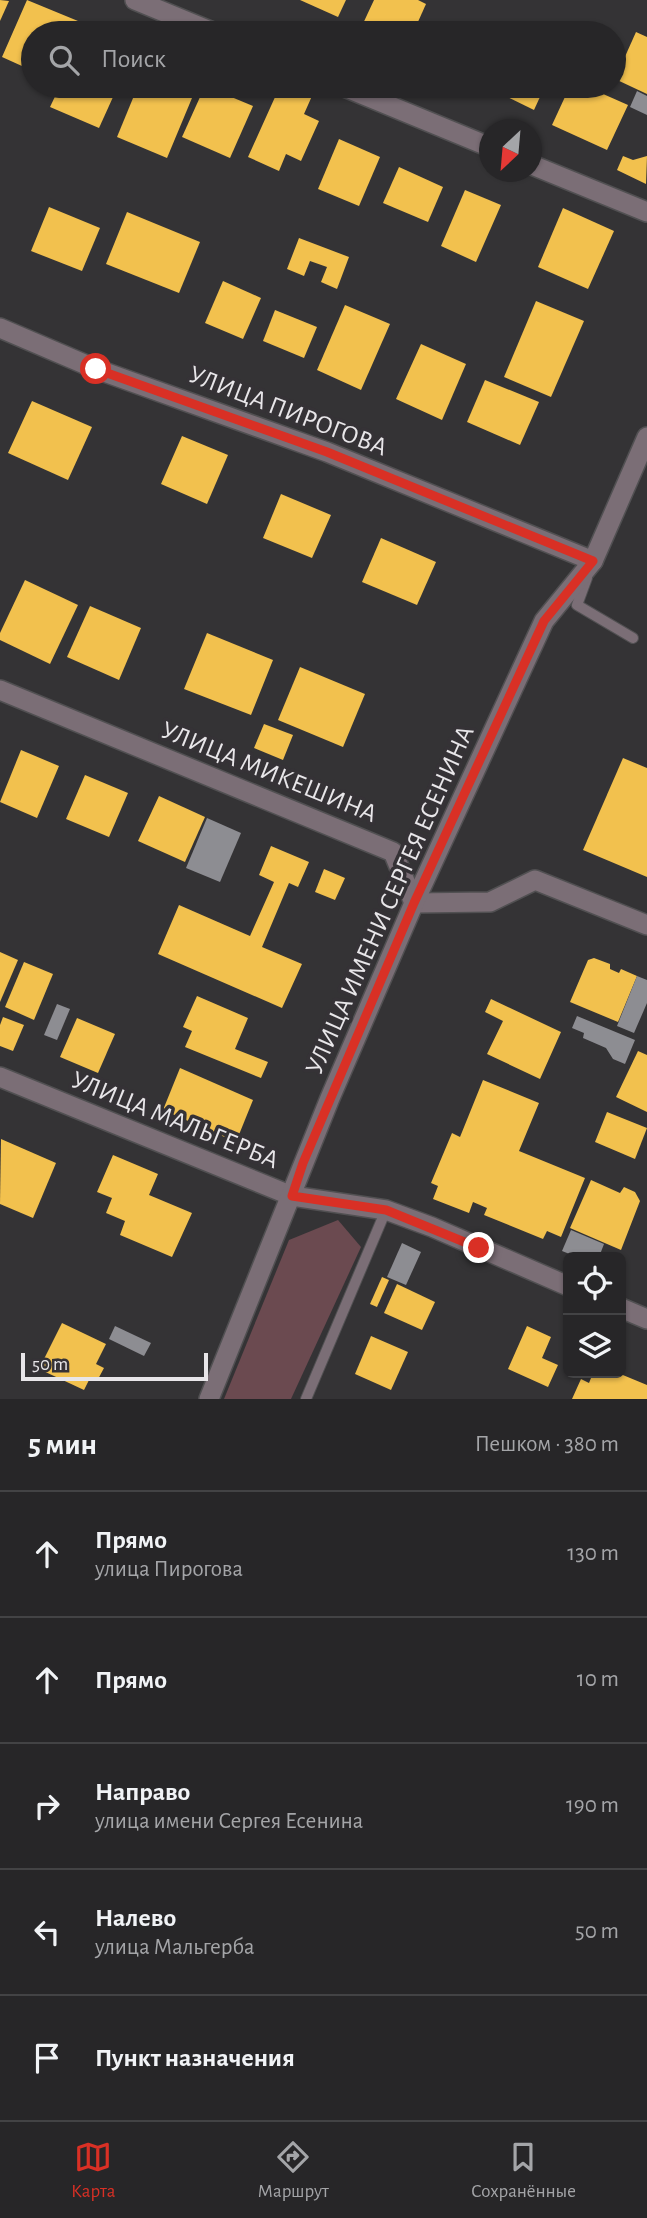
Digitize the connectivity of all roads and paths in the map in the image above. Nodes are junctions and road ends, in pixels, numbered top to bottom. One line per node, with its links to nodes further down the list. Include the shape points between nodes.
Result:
1 (135, 0): 2 (street)
2 (186, 21)
3 (371, 98): 4 (street)
4 (479, 143)
5 (542, 169): 6 (street)
6 (647, 212)
7 (0, 328): 9 (street, УЛИЦА ПИРОГОВА, via 96,369 327,452)
8 (647, 437): 9 (street, УЛИЦА ИМЕНИ СЕРГЕЯ ЕСЕНИНА)
9 (593, 561): 10 (lane, via 577,605); 12 (street, УЛИЦА ИМЕНИ СЕРГЕЯ ЕСЕНИНА, via 544,621)
10 (633, 638)
11 (0, 690): 12 (street, УЛИЦА МИКЕШИНА, via 393,852)
12 (414, 903): 13 (street, via 490,902 535,880); 15 (street, УЛИЦА ИМЕНИ СЕРГЕЯ ЕСЕНИНА)
13 (647, 925)
14 (0, 1077): 15 (street, УЛИЦА МАЛЬГЕРБА)
15 (292, 1196): 16 (street, УЛИЦА МАЛЬГЕРБА); 20 (street, УЛИЦА ИМЕНИ СЕРГЕЯ ЕСЕНИНА)
16 (386, 1210): 17 (street, УЛИЦА МАЛЬГЕРБА); 21 (lane)
17 (563, 1284)
18 (626, 1310): 19 (street)
19 (647, 1319)
20 (209, 1399)
21 (306, 1399)

